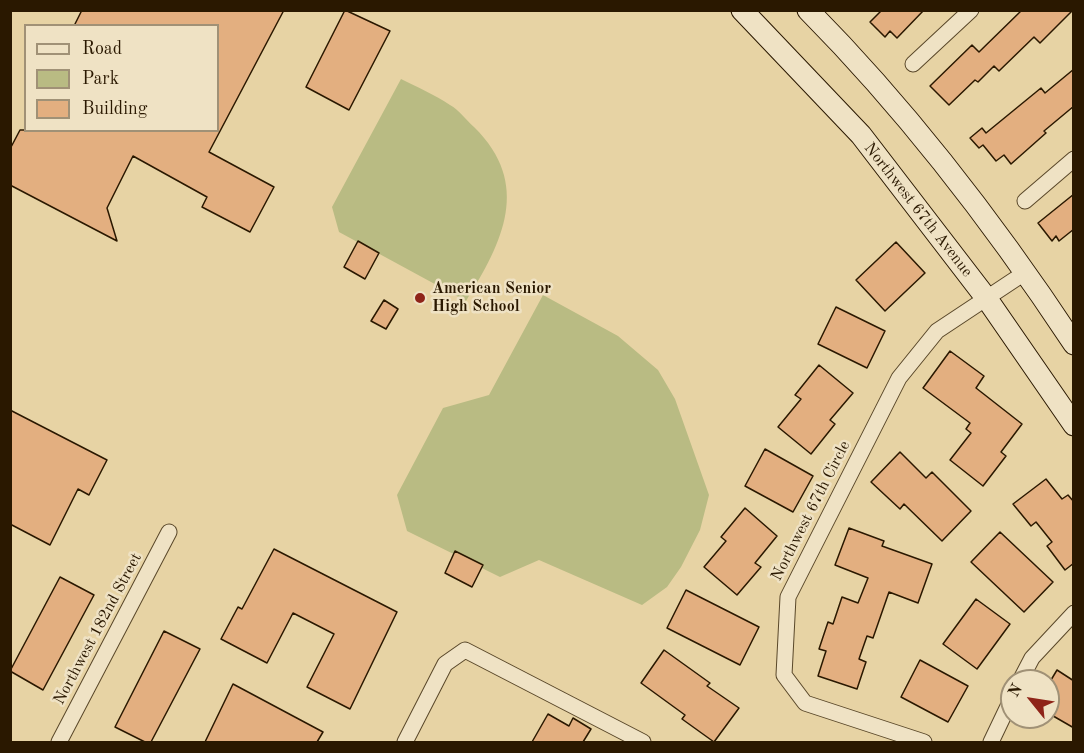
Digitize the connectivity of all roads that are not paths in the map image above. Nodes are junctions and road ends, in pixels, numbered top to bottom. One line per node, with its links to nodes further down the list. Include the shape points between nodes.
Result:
1 (742, 10): 8 (main road, Northwest 67th Avenue, via 861,135)
2 (808, 10): 7 (main road, via 886,93)
3 (971, 10): 4 (street)
4 (913, 64)
5 (1074, 159): 6 (street)
6 (1025, 201)
7 (1026, 272): 8 (street, Northwest 67th Circle); 9 (main road)
8 (987, 299): 10 (main road, Northwest 67th Avenue); 18 (street, Northwest 67th Circle, via 937,332 899,378 788,597 784,675 805,703)
9 (1074, 344)
10 (1074, 426)
11 (169, 532): 15 (street, Northwest 182nd Street)
12 (1074, 614): 13 (street, via 1032,657)
13 (1026, 669)
14 (1000, 723): 19 (street)
15 (59, 742)
16 (405, 742): 17 (street, via 445,664 465,650)
17 (643, 742)
18 (924, 742)
19 (991, 742)

